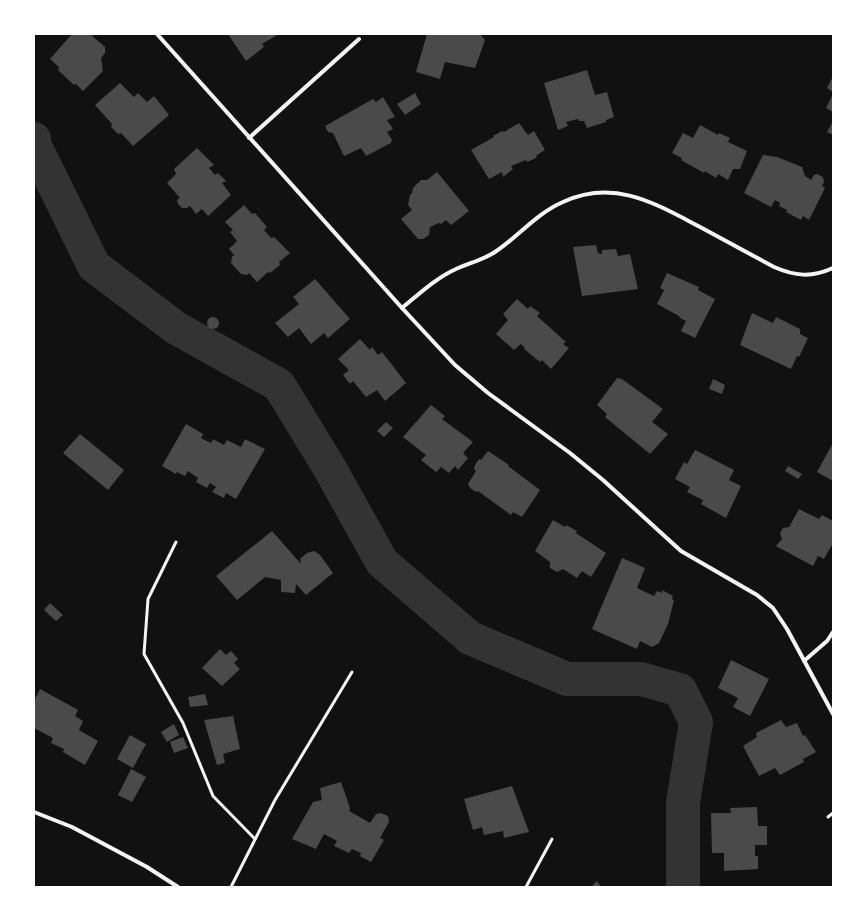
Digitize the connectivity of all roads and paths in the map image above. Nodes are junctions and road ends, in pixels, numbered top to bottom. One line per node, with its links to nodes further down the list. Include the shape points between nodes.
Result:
1 (157, 34): 3 (street)
2 (359, 39): 3 (street)
3 (250, 138): 5 (street)
4 (833, 268): 5 (street, via 820,274 788,273 658,204 637,196 607,192 581,195 562,202 545,212 494,253 455,269)
5 (402, 308): 8 (street, via 461,370 603,480 681,551 757,595 773,608)
6 (176, 542): 14 (lane, via 148,599 144,654 183,723 213,796)
7 (833, 632): 8 (street, via 827,641)
8 (804, 661): 10 (street)
9 (352, 672): 14 (lane, via 275,800)
10 (833, 714)
11 (34, 812): 16 (street, via 72,827)
12 (833, 813): 13 (lane)
13 (828, 817)
14 (255, 839): 17 (lane)
15 (552, 839): 18 (lane)
16 (178, 887)
17 (231, 887)
18 (526, 887)

